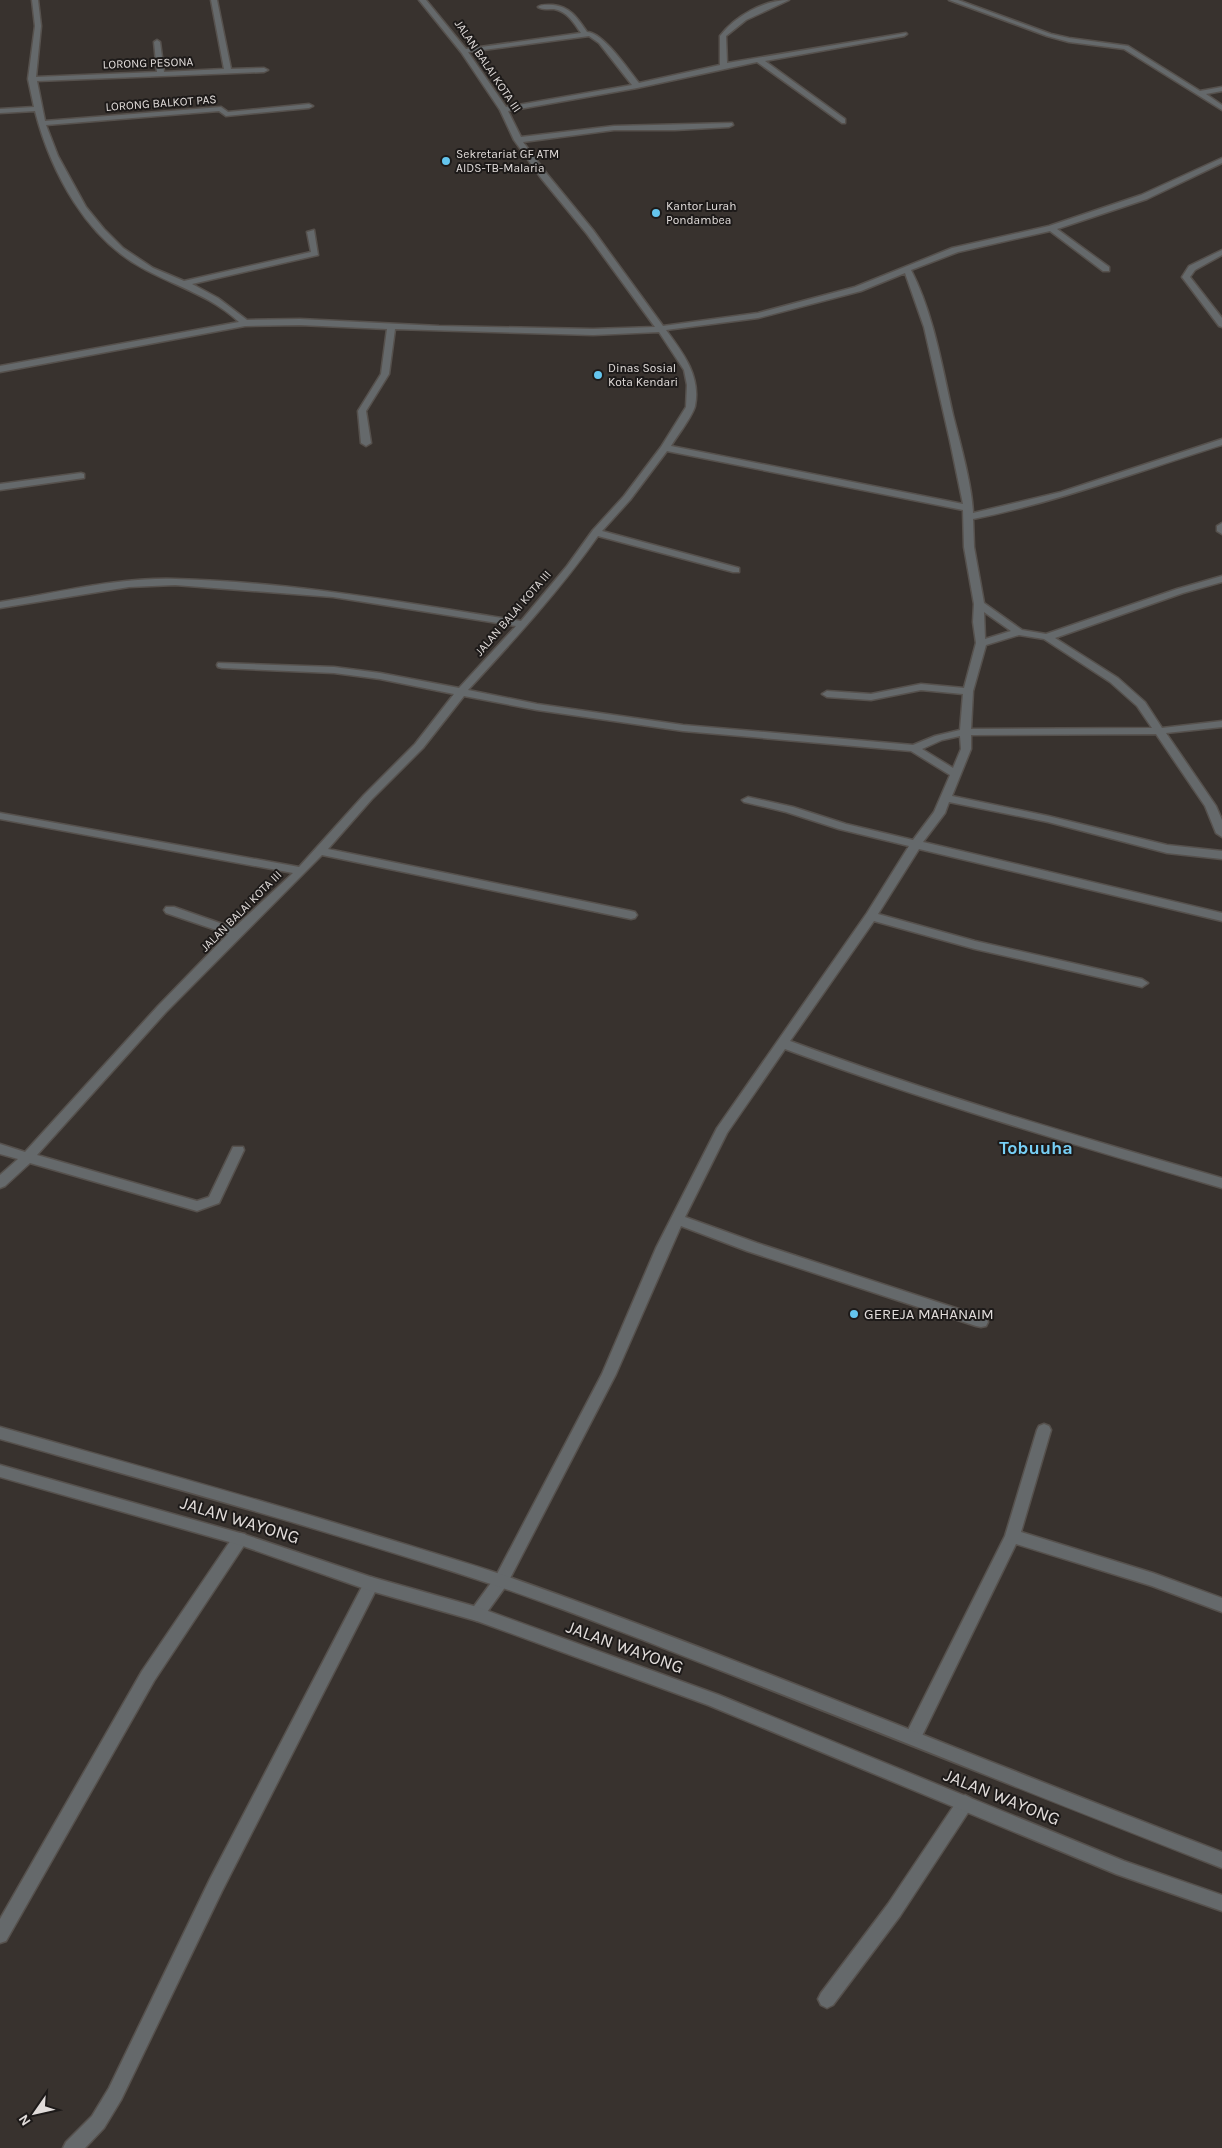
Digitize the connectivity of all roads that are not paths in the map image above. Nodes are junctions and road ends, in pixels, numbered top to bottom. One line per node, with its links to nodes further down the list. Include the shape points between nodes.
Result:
1 (35, 0): 16 (street, via 38,25)
2 (214, 0): 13 (street)
3 (422, 0): 10 (street, JALAN BALAI KOTA III)
4 (786, 0): 12 (street, via 765,7 728,28 723,36)
5 (952, 0): 19 (street, via 1048,35 1126,47)
6 (541, 7): 7 (street, via 557,6 568,12)
7 (584, 33): 10 (street); 17 (street, via 601,42)
8 (904, 34): 11 (street)
9 (157, 42): 15 (street)
10 (464, 51): 23 (street, JALAN BALAI KOTA III)
11 (759, 60): 12 (street); 25 (street)
12 (724, 66): 17 (street)
13 (228, 70): 14 (street, LORONG PESONA); 15 (street, LORONG PESONA)
14 (264, 70)
15 (161, 73): 16 (street, LORONG PESONA)
16 (32, 79): 21 (street)
17 (636, 86): 23 (street)
18 (1222, 89): 19 (street)
19 (1199, 93): 22 (street)
20 (309, 106): 26 (street, LORONG BALKOT PAS, via 226,114 221,109)
21 (36, 108): 24 (street); 26 (street)
22 (1222, 108)
23 (504, 110): 28 (street, JALAN BALAI KOTA III)
24 (0, 111)
25 (842, 121)
26 (43, 123): 35 (street, via 68,185 103,232 124,254)
27 (729, 125): 28 (street, via 614,128)
28 (518, 140): 39 (street, JALAN BALAI KOTA III, via 590,232)
29 (1222, 160): 30 (street, via 1144,197)
30 (1052, 228): 33 (street); 34 (street, via 955,250)
31 (311, 232): 35 (street, via 315,253)
32 (1222, 252): 37 (street, via 1192,268 1186,277)
33 (1106, 269)
34 (907, 270): 39 (street, via 858,289 758,316); 46 (street, via 928,326)
35 (183, 284): 36 (street, via 224,305)
36 (246, 323): 38 (street); 40 (street)
37 (1222, 324)
38 (391, 327): 39 (street, via 593,332); 42 (street, via 385,374 362,411)
39 (658, 329): 43 (street, JALAN BALAI KOTA III, via 688,370 691,385 690,407)
40 (0, 370)
41 (1222, 442): 46 (street, via 1003,511)
42 (366, 443)
43 (665, 448): 46 (street); 49 (street, JALAN BALAI KOTA III)
44 (81, 476): 45 (street)
45 (0, 487)
46 (968, 513): 52 (street, via 969,547)
47 (1222, 526): 48 (street)
48 (1222, 531)
49 (596, 532): 50 (street); 54 (street, JALAN BALAI KOTA III)
50 (736, 570)
51 (1222, 578): 56 (street)
52 (979, 604): 55 (street); 57 (street)
53 (0, 605): 54 (street, via 129,584 175,582 333,594)
54 (523, 624): 60 (street, JALAN BALAI KOTA III)
55 (1019, 632): 56 (street); 57 (street)
56 (1047, 637): 63 (street, via 1130,693)
57 (980, 643): 59 (street)
58 (222, 665): 60 (street, via 334,670)
59 (968, 690): 61 (street, via 921,687 871,697); 64 (street)
60 (461, 692): 65 (street, via 537,707 682,728); 72 (street, JALAN BALAI KOTA III, via 419,746)
61 (827, 694)
62 (1222, 724): 63 (street)
63 (1160, 731): 64 (street); 70 (street, via 1210,806)
64 (965, 732): 65 (street); 66 (street, via 966,749)
65 (914, 748): 66 (street)
66 (955, 774): 67 (street)
67 (946, 798): 71 (street); 73 (street, via 1167,849)
68 (748, 800): 71 (street)
69 (0, 816): 74 (street)
70 (1222, 833)
71 (916, 844): 77 (street); 78 (street)
72 (319, 850): 74 (street, JALAN BALAI KOTA III); 76 (street)
73 (1222, 855)
74 (302, 871): 79 (street, JALAN BALAI KOTA III)
75 (170, 910): 79 (street)
76 (631, 916)
77 (870, 916): 80 (street, via 975,945); 81 (street)
78 (1222, 917)
79 (236, 933): 84 (street, JALAN BALAI KOTA III)
80 (1142, 983)
81 (782, 1043): 86 (street, via 1024,1126); 87 (street, via 722,1131)
82 (0, 1150): 84 (street)
83 (238, 1150): 84 (street, via 214,1200 196,1206)
84 (28, 1157): 85 (street, JALAN BALAI KOTA III)
85 (0, 1183)
86 (1222, 1183)
87 (679, 1220): 88 (street); 94 (street, via 609,1374)
88 (981, 1322)
89 (1044, 1430): 92 (street)
90 (0, 1433): 94 (street, JALAN WAYONG, via 276,1511)
91 (0, 1471): 93 (street, JALAN WAYONG)
92 (1012, 1536): 96 (street); 98 (street)
93 (240, 1540): 95 (street, JALAN WAYONG); 102 (street, via 148,1676)
94 (501, 1581): 97 (street); 98 (street, JALAN WAYONG, via 633,1628)
95 (371, 1584): 97 (street, JALAN WAYONG); 104 (street, via 216,1885 115,2094 98,2122)
96 (1222, 1605)
97 (477, 1614): 99 (street, JALAN WAYONG, via 713,1700)
98 (912, 1738): 100 (street, JALAN WAYONG)
99 (965, 1804): 101 (street, JALAN WAYONG, via 1122,1868); 103 (street, via 894,1910)
100 (1222, 1860)
101 (1222, 1903)
102 (0, 1935)
103 (827, 1999)
104 (72, 2148)

